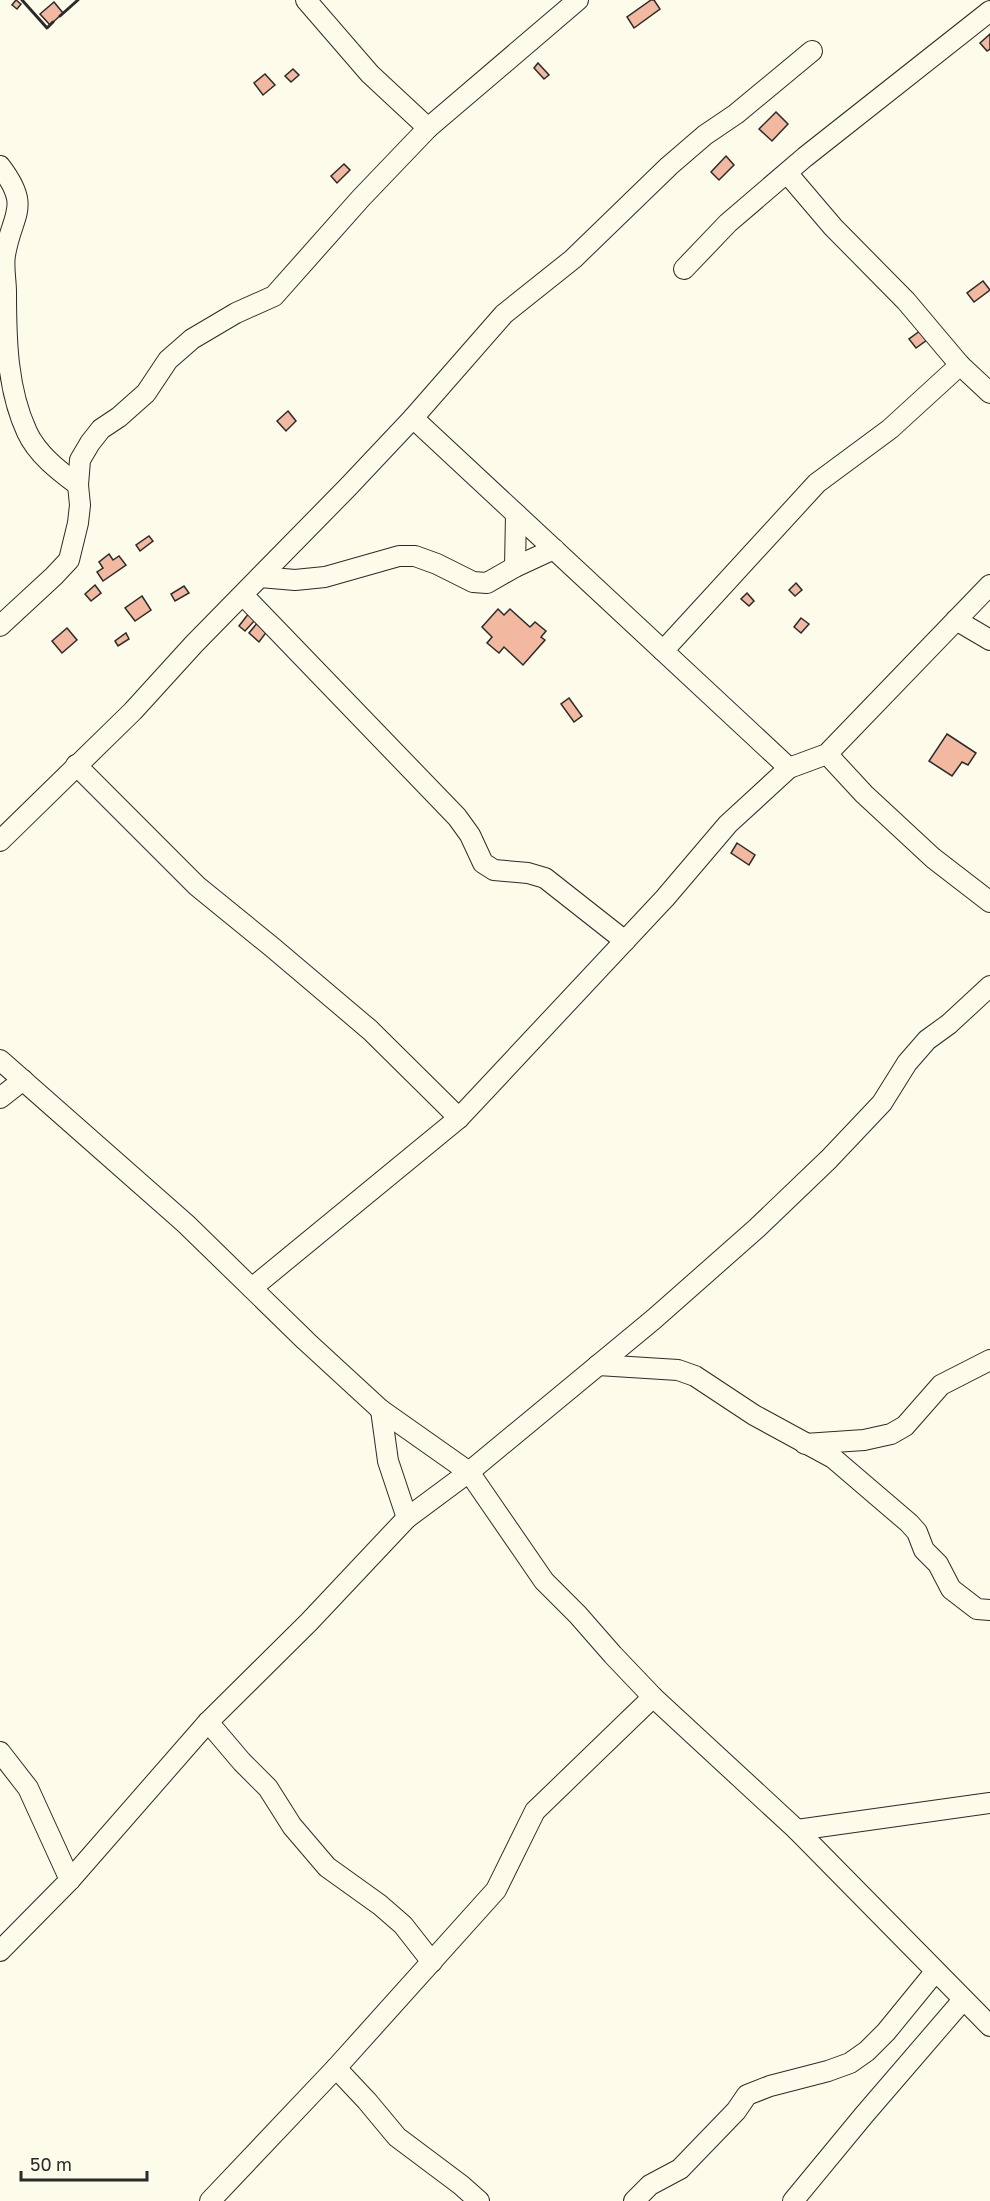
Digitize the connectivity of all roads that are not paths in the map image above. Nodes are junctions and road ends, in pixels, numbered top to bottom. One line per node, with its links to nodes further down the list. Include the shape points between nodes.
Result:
1 (306, 0): 5 (street, via 370,74)
2 (578, 0): 5 (street)
3 (990, 10): 7 (street)
4 (812, 51): 11 (street, via 705,135 573,259 504,314)
5 (428, 128): 12 (street, via 274,296 192,339 168,360 146,393 90,443 80,460)
6 (0, 166): 12 (street, via 18,200 19,210 5,258 7,338 15,396 28,434 56,469)
7 (787, 172): 8 (street, via 728,223); 9 (street)
8 (684, 269)
9 (960, 365): 10 (street); 22 (street, via 890,429 817,483)
10 (990, 393)
11 (413, 418): 13 (street); 16 (street)
12 (78, 485): 20 (street, via 78,523 69,560)
13 (516, 514): 14 (street); 15 (street)
14 (554, 549): 15 (street); 22 (street)
15 (515, 567): 16 (street, via 487,583 473,582 415,556 399,556 325,577)
16 (260, 577): 18 (street)
17 (990, 585): 19 (street)
18 (243, 595): 24 (street); 28 (street, via 445,803 470,835 483,863 494,870 545,878)
19 (956, 620): 21 (street); 23 (street)
20 (0, 626)
21 (990, 640)
22 (663, 651): 25 (street)
23 (827, 754): 25 (street); 27 (street, via 933,858)
24 (76, 765): 26 (street); 33 (street, via 197,886 370,1030)
25 (789, 768): 28 (street, via 728,824)
26 (0, 841)
27 (990, 902)
28 (625, 941): 33 (street)
29 (990, 986): 36 (street, via 927,1040 882,1103 829,1159 749,1235)
30 (0, 1060): 31 (street)
31 (23, 1080): 32 (street); 34 (street)
32 (0, 1098)
33 (459, 1118): 34 (street)
34 (252, 1288): 37 (street)
35 (990, 1360): 38 (street, via 940,1385 905,1426 891,1434)
36 (598, 1365): 38 (street, via 678,1370 695,1376); 39 (street)
37 (381, 1410): 39 (street); 40 (street, via 388,1461)
38 (805, 1444): 41 (street, via 833,1458 909,1523 951,1589 977,1609)
39 (470, 1472): 40 (street); 42 (street, via 544,1581)
40 (407, 1518): 43 (street)
41 (990, 1610)
42 (653, 1697): 46 (street); 49 (street, via 535,1811 496,1890)
43 (208, 1722): 47 (street); 49 (street, via 268,1788 292,1826 327,1867 403,1925)
44 (0, 1752): 47 (street, via 28,1788)
45 (990, 1803): 46 (street)
46 (797, 1830): 50 (street)
47 (70, 1880): 48 (street)
48 (0, 1951)
49 (432, 1962): 53 (street)
50 (935, 1972): 51 (street); 56 (street, via 867,2051 850,2063 747,2095 680,2169 650,2185)
51 (963, 2000): 52 (street); 57 (street)
52 (987, 2018)
53 (336, 2068): 54 (street); 55 (street, via 397,2137)
54 (210, 2201)
55 (479, 2201)
56 (634, 2201)
57 (794, 2201)

